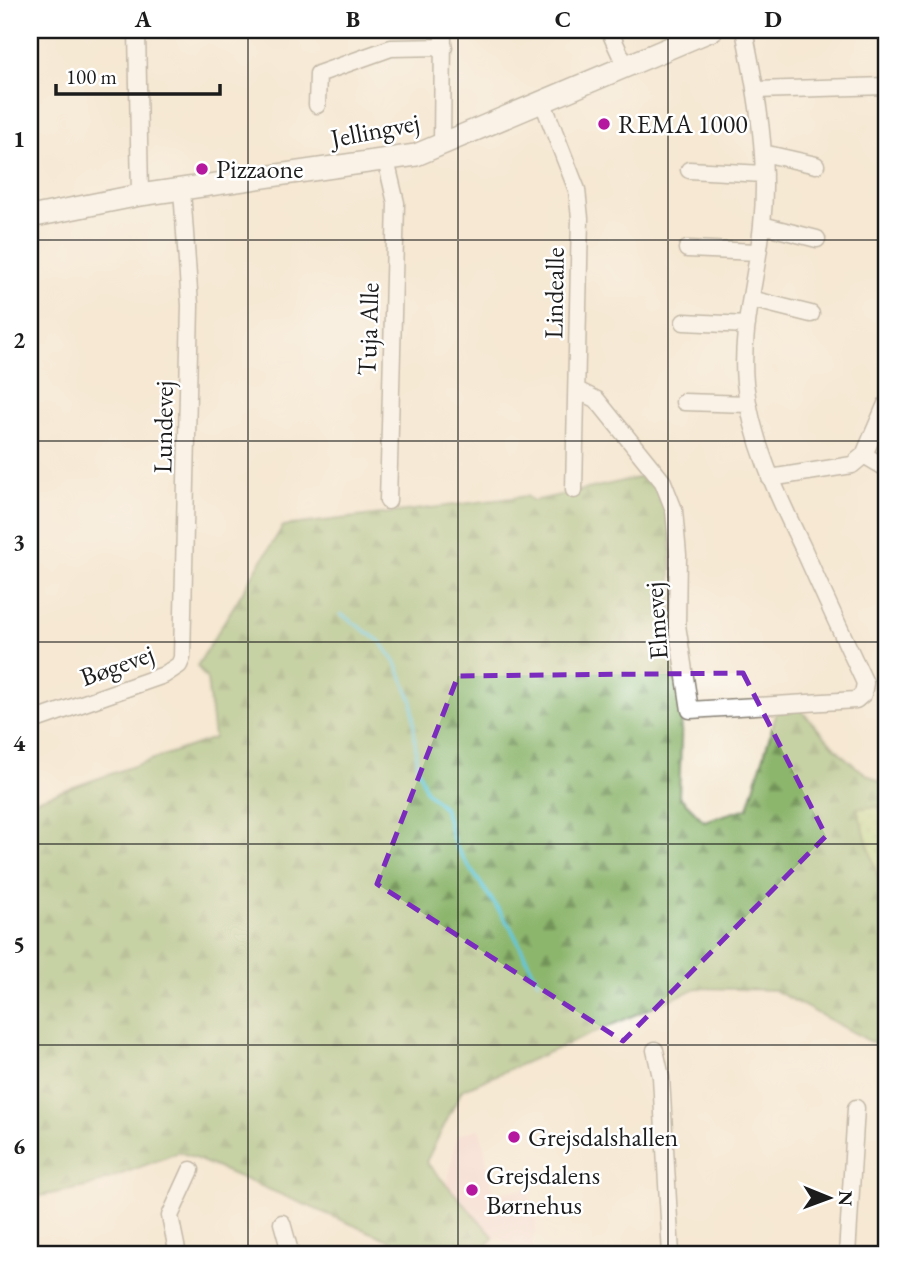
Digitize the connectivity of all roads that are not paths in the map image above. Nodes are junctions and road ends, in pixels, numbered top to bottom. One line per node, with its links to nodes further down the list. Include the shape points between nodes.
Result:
1 (137, 30): 2 (street); 20 (street)
2 (178, 30)
3 (443, 30): 7 (street)
4 (609, 30): 8 (street)
5 (712, 30): 8 (main road, Jellingvej)
6 (744, 30): 10 (street)
7 (444, 47): 12 (street, via 391,48 318,74); 13 (street)
8 (625, 65): 11 (main road, Jellingvej)
9 (886, 86): 10 (street)
10 (756, 90): 14 (street)
11 (543, 103): 13 (main road, Jellingvej); 30 (street, Lindealle, via 569,167 579,208)
12 (317, 105)
13 (442, 145): 15 (main road, Jellingvej)
14 (763, 153): 16 (street); 18 (street)
15 (386, 160): 19 (main road, Jellingvej); 38 (street, Tuja Alle, via 396,202)
16 (816, 165)
17 (689, 170): 18 (street)
18 (764, 174): 22 (street)
19 (182, 190): 20 (main road, Jellingvej); 39 (street, Lundevej, via 190,305)
20 (140, 195): 21 (main road, Jellingvej)
21 (30, 217)
22 (762, 225): 23 (street); 25 (street)
23 (817, 239)
24 (687, 249): 25 (street)
25 (758, 252): 26 (street)
26 (751, 299): 27 (street); 29 (street)
27 (810, 314)
28 (684, 322): 29 (street)
29 (747, 325): 32 (street)
30 (577, 390): 36 (street, Elmevej, via 606,410 663,482 674,510 677,625 690,710 856,700 863,694 865,683); 37 (street, Lindealle)
31 (684, 402): 32 (street)
32 (748, 404): 36 (street)
33 (886, 404): 34 (street)
34 (864, 455): 35 (street); 36 (street, via 840,468)
35 (886, 468)
36 (770, 478)
37 (575, 490)
38 (388, 501)
39 (179, 665): 40 (street, Bøgevej, via 164,675)
40 (30, 722)
41 (655, 1050): 47 (street, via 661,1077)
42 (856, 1108): 48 (street)
43 (191, 1170): 45 (street, via 170,1216)
44 (282, 1223): 46 (street)
45 (178, 1255)
46 (291, 1255)
47 (671, 1255)
48 (846, 1255)

